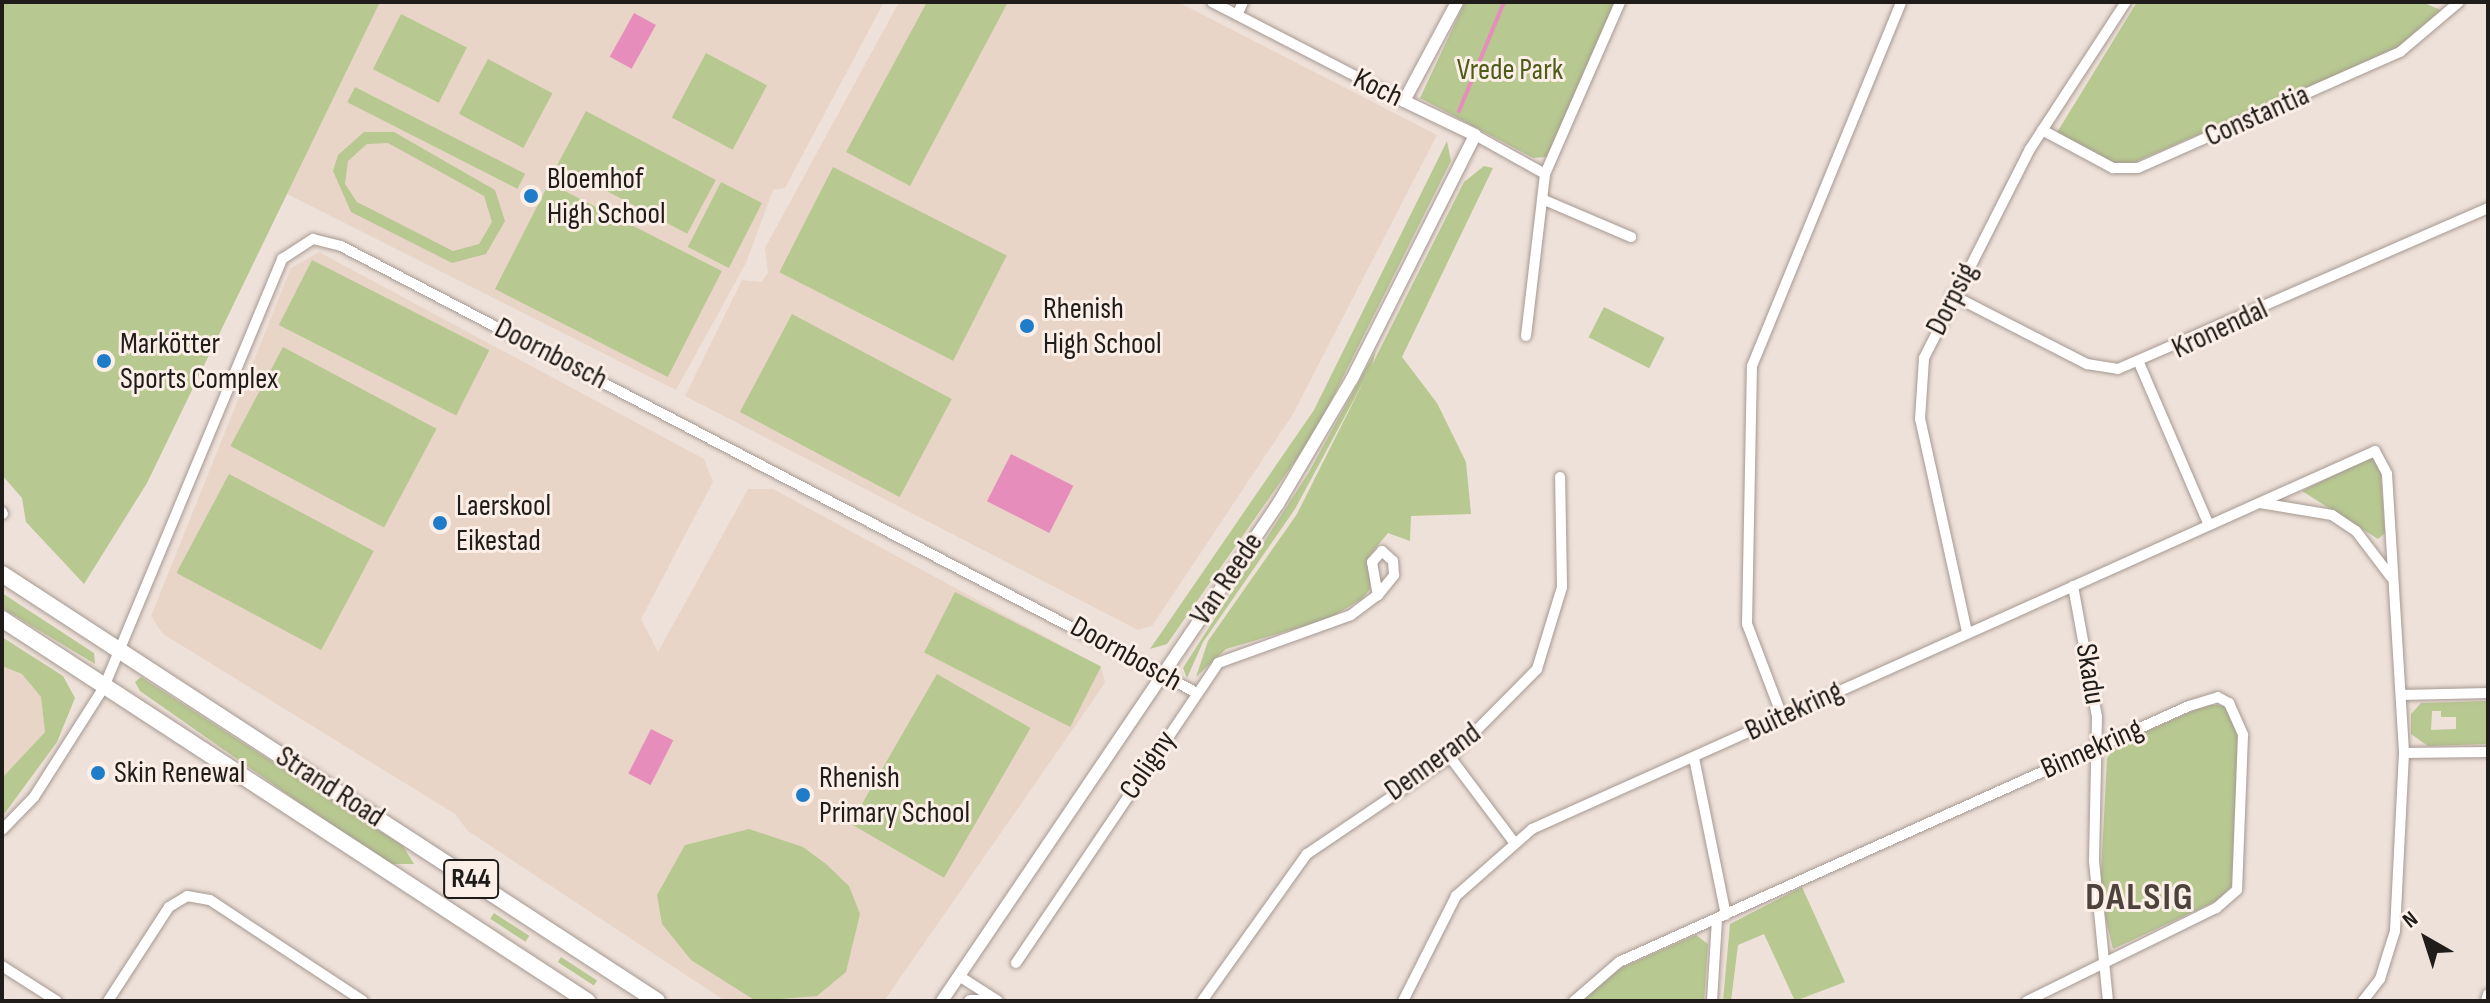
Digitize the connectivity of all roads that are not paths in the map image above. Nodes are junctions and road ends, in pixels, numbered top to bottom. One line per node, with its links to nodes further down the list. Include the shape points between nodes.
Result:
1 (1212, 2): 8 (street, Koch)
2 (1243, 2): 8 (street)
3 (1457, 2): 9 (street)
4 (1620, 2): 12 (street)
5 (1901, 2): 34 (street, via 1770,312 1750,381 1746,608 1752,649)
6 (2126, 2): 10 (street, Dorpsig)
7 (2459, 2): 10 (street, Constantia, via 2400,52 2138,168 2113,168)
8 (1237, 15): 9 (street, Koch)
9 (1404, 101): 11 (street, Koch)
10 (2042, 130): 16 (street, Dorpsig)
11 (1475, 135): 12 (street, Koch); 29 (street, Van Reede, via 1305,462)
12 (1545, 174): 13 (street)
13 (1542, 199): 15 (street); 17 (street)
14 (2488, 208): 18 (street, Kronendal)
15 (1631, 237)
16 (1952, 295): 18 (street, Kronendal, via 2087,364); 27 (street, Dorpsig, via 1924,358 1918,398)
17 (1526, 336)
18 (2140, 365): 21 (street)
19 (1560, 477): 38 (street, Dennerand, via 1562,587 1551,639 1528,681)
20 (2256, 503): 21 (street, Buitekring); 23 (street, via 2332,515 2356,531); 23 (street, Buitekring, via 2375,451 2387,474)
21 (2209, 525): 24 (street, Buitekring)
22 (2, 574): 28 (main road, Strand Road / R44)
23 (2392, 579): 33 (street, Buitekring)
24 (2073, 586): 27 (street, Buitekring); 35 (street, Skadu)
25 (1378, 595): 25 (street, Coligny, via 1374,556 1386,552 1395,567); 31 (street, Coligny, via 1328,628 1227,657)
26 (2, 619): 30 (main road, Strand Road / R44)
27 (1967, 632): 34 (street, Buitekring)
28 (122, 653): 29 (street, Doornbosch, via 282,259 313,239 341,246); 30 (street, Doornbosch); 52 (main road, Strand Road / R44)
29 (1164, 672): 31 (street, Doornbosch); 46 (street, Van Reede)
30 (104, 687): 40 (street, Doornbosch, via 46,780); 51 (main road, Strand Road / R44)
31 (1197, 693): 43 (street, Coligny)
32 (2488, 693): 33 (street)
33 (2401, 695): 37 (street, Buitekring)
34 (1782, 716): 39 (street, Buitekring)
35 (2097, 747): 42 (street, Binnekring); 44 (street, Skadu); 44 (street, Binnekring, via 2218,697 2242,722 2237,890 2216,908)
36 (2488, 752): 37 (street)
37 (2404, 753): 63 (street, Buitekring, via 2395,931 2380,979)
38 (1450, 757): 41 (street); 57 (street, Dennerand, via 1307,854)
39 (1694, 758): 41 (street, Buitekring); 42 (street)
40 (2, 830)
41 (1513, 841): 58 (street, Buitekring, via 1456,896)
42 (1721, 917): 59 (street, Binnekring, via 1605,969); 60 (street)
43 (1016, 963)
44 (2099, 965): 61 (street, Binnekring); 62 (street, Skadu)
45 (2, 966): 48 (street)
46 (959, 976): 53 (street, Van Reede); 56 (street)
47 (2488, 994): 64 (street)
48 (57, 1001)
49 (108, 1001): 50 (street, via 169,907 187,896 210,900)
50 (363, 1001)
51 (587, 1001)
52 (657, 1001)
53 (942, 1001)
54 (970, 1001): 55 (street)
55 (990, 1001)
56 (998, 1001)
57 (1202, 1001)
58 (1403, 1001)
59 (1574, 1001)
60 (1712, 1001)
61 (2027, 1001)
62 (2108, 1001)
63 (2363, 1001)
64 (2486, 1001)

